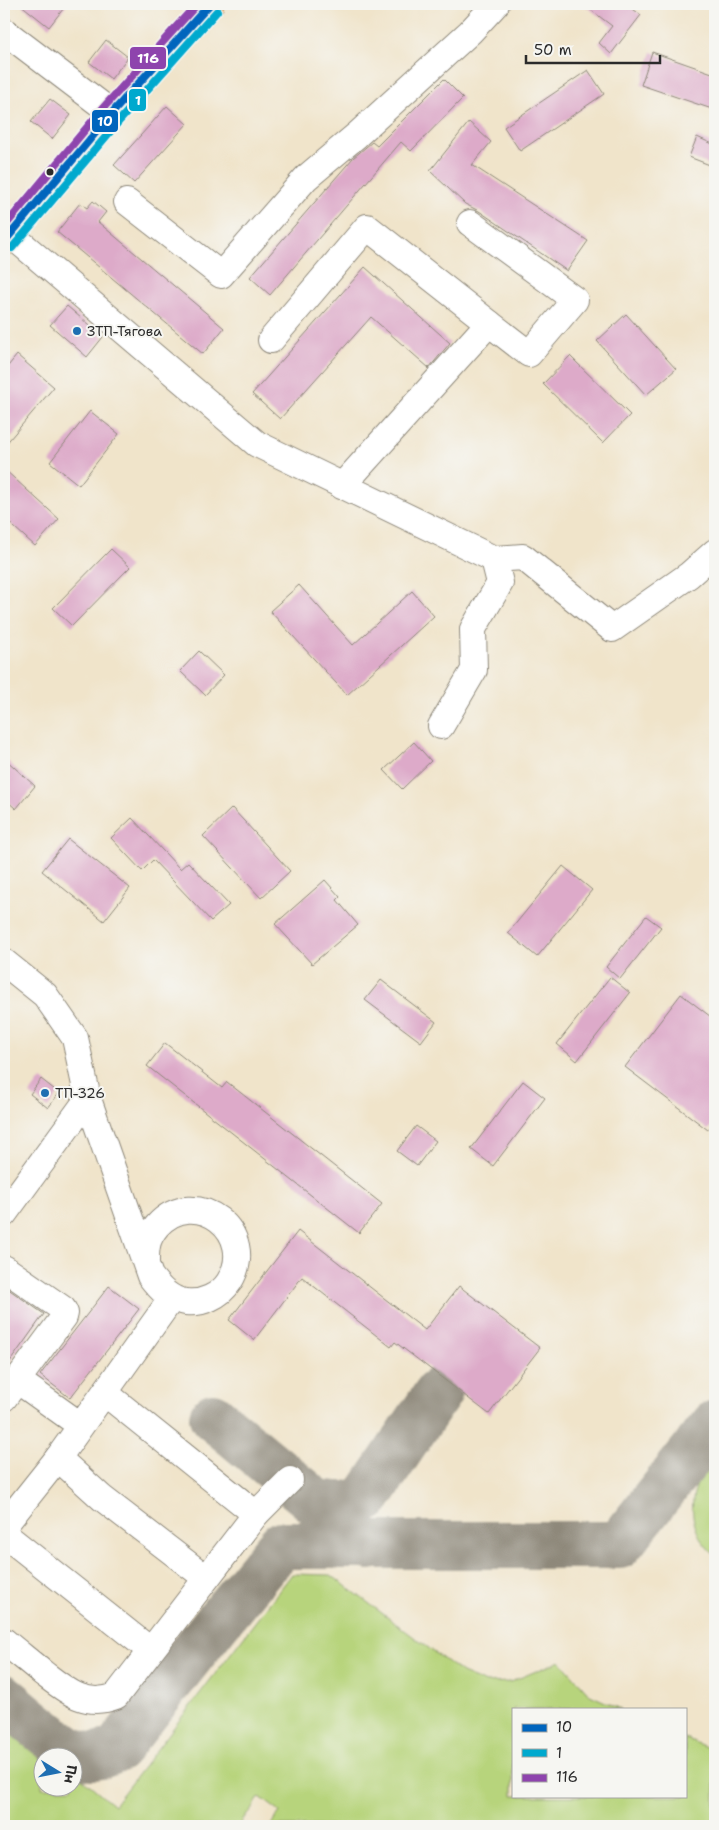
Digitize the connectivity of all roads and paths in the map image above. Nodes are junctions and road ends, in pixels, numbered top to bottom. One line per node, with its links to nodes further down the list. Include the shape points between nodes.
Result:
1 (210, 4): 4 (main road)
2 (496, 4): 5 (street, via 470,32 306,178 221,276)
3 (4, 31): 4 (street)
4 (112, 113): 7 (main road)
5 (127, 202)
6 (470, 223): 8 (street, via 575,300 529,354)
7 (7, 238): 10 (street, via 257,444)
8 (489, 323): 9 (street, via 367,227); 10 (street)
9 (271, 340)
10 (342, 486): 12 (street)
11 (715, 552): 12 (street, via 689,575 612,630 523,557)
12 (494, 559): 13 (street, via 500,583 473,629 474,670)
13 (441, 726)
14 (4, 962): 15 (street, via 45,995 75,1038)
15 (88, 1099): 16 (street); 17 (street)
16 (4, 1214)
17 (146, 1261): 19 (street, via 150,1276); 19 (street, via 152,1232 176,1212 207,1212 230,1230 237,1244 238,1259 235,1274 227,1286 202,1301)
18 (4, 1268): 20 (street, via 64,1309 65,1313)
19 (172, 1298): 21 (street)
20 (11, 1389): 22 (street)
21 (105, 1393): 22 (street); 25 (street)
22 (80, 1425): 23 (street)
23 (58, 1458): 26 (street); 28 (street, via 102,1498)
24 (290, 1480): 25 (street)
25 (256, 1514): 28 (street)
26 (4, 1526)
27 (4, 1534): 30 (street)
28 (206, 1578): 30 (street)
29 (4, 1641): 30 (street, via 69,1693 87,1700 116,1696)
30 (150, 1650)

